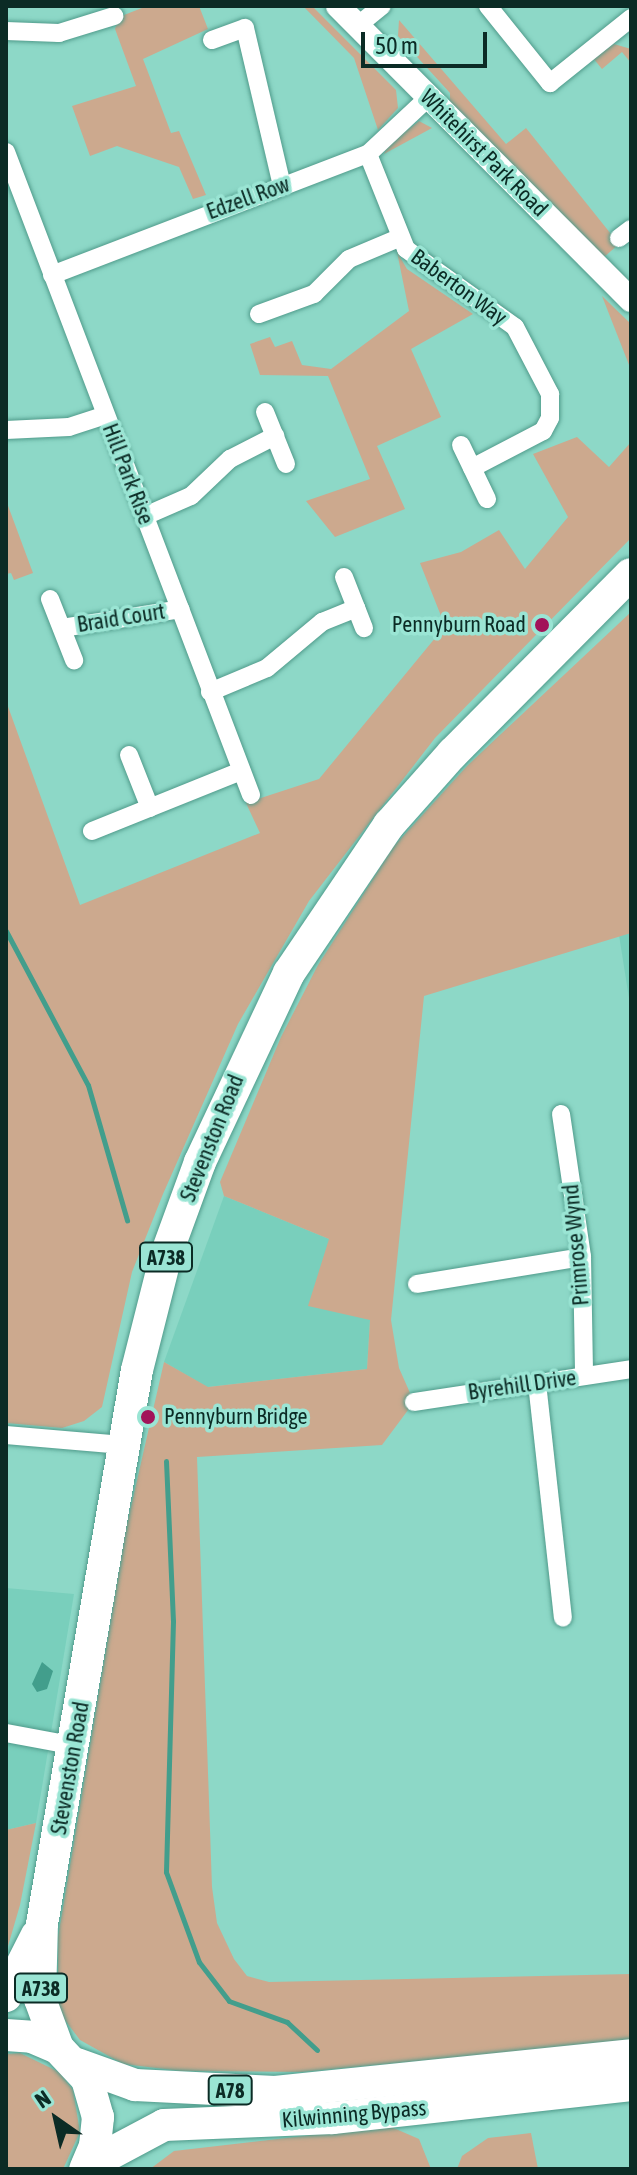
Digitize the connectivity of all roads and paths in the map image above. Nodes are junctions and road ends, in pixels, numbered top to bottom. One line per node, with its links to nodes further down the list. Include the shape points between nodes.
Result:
1 (338, 6): 6 (street, Whitehirst Park Road)
2 (382, 6): 6 (street)
3 (488, 6): 5 (street, via 550,83)
4 (114, 16): 7 (street, via 59,33)
5 (629, 25)
6 (357, 26): 9 (street, Whitehirst Park Road)
7 (6, 31)
8 (212, 40): 13 (street, via 245,28)
9 (429, 97): 11 (street, Edzell Row); 16 (street, Whitehirst Park Road)
10 (6, 152): 12 (street, Hill Park Rise)
11 (368, 154): 13 (street, Edzell Row); 14 (street, Baberton Way)
12 (12, 186): 15 (street, Hill Park Rise)
13 (282, 186): 15 (street, Edzell Row)
14 (399, 238): 17 (street, via 349,259 314,294); 24 (street, Baberton Way, via 419,264 515,327 550,394 550,418 543,431)
15 (52, 275): 19 (street, Hill Park Rise)
16 (631, 300)
17 (259, 314)
18 (265, 412): 21 (street)
19 (105, 415): 20 (street, via 69,427); 26 (street, Hill Park Rise)
20 (6, 430)
21 (275, 436): 23 (street); 26 (street, via 230,459 191,496)
22 (461, 445): 24 (street)
23 (286, 464)
24 (472, 468): 25 (street)
25 (487, 499)
26 (145, 516): 31 (street, Hill Park Rise)
27 (631, 574): 49 (highway, Stevenston Road / A738, via 389,825 289,973 243,1063 166,1255)
28 (344, 577): 30 (street)
29 (50, 599): 32 (street, Braid Court)
30 (356, 608): 33 (street); 35 (street, via 322,622 267,668)
31 (180, 609): 32 (street, Braid Court); 35 (street, Hill Park Rise)
32 (62, 628): 34 (street, Braid Court)
33 (364, 628)
34 (74, 660)
35 (210, 692): 37 (street, Hill Park Rise)
36 (129, 755): 39 (street)
37 (241, 771): 38 (street, Hill Park Rise); 39 (street)
38 (251, 795)
39 (150, 808): 40 (street)
40 (92, 831)
41 (561, 1114): 42 (street, Primrose Wynd)
42 (582, 1257): 43 (street); 45 (street, Primrose Wynd)
43 (417, 1284)
44 (631, 1369): 45 (street, Byrehill Drive)
45 (584, 1376): 46 (street, Byrehill Drive)
46 (537, 1383): 47 (street, Byrehill Drive); 50 (street)
47 (414, 1402)
48 (6, 1435): 49 (street)
49 (123, 1445): 52 (highway, Stevenston Road / A738)
50 (563, 1618)
51 (6, 1733): 52 (street)
52 (76, 1746): 53 (highway, Stevenston Road / A738)
53 (42, 1924): 54 (highway, A738); 57 (highway, A738, via 40,1999)
54 (6, 1996)
55 (6, 2035): 57 (highway, A78, via 32,2037)
56 (631, 2055): 57 (highway, Kilwinning Bypass / A78, via 275,2092 135,2085)
57 (67, 2056): 60 (highway, A78, via 96,2099 98,2117)
58 (631, 2085): 59 (highway, Kilwinning Bypass / A78, via 333,2118)
59 (230, 2122): 60 (highway, Kilwinning Bypass / A78, via 200,2120 154,2128); 61 (highway, via 160,2146)
60 (86, 2168)
61 (124, 2169)

